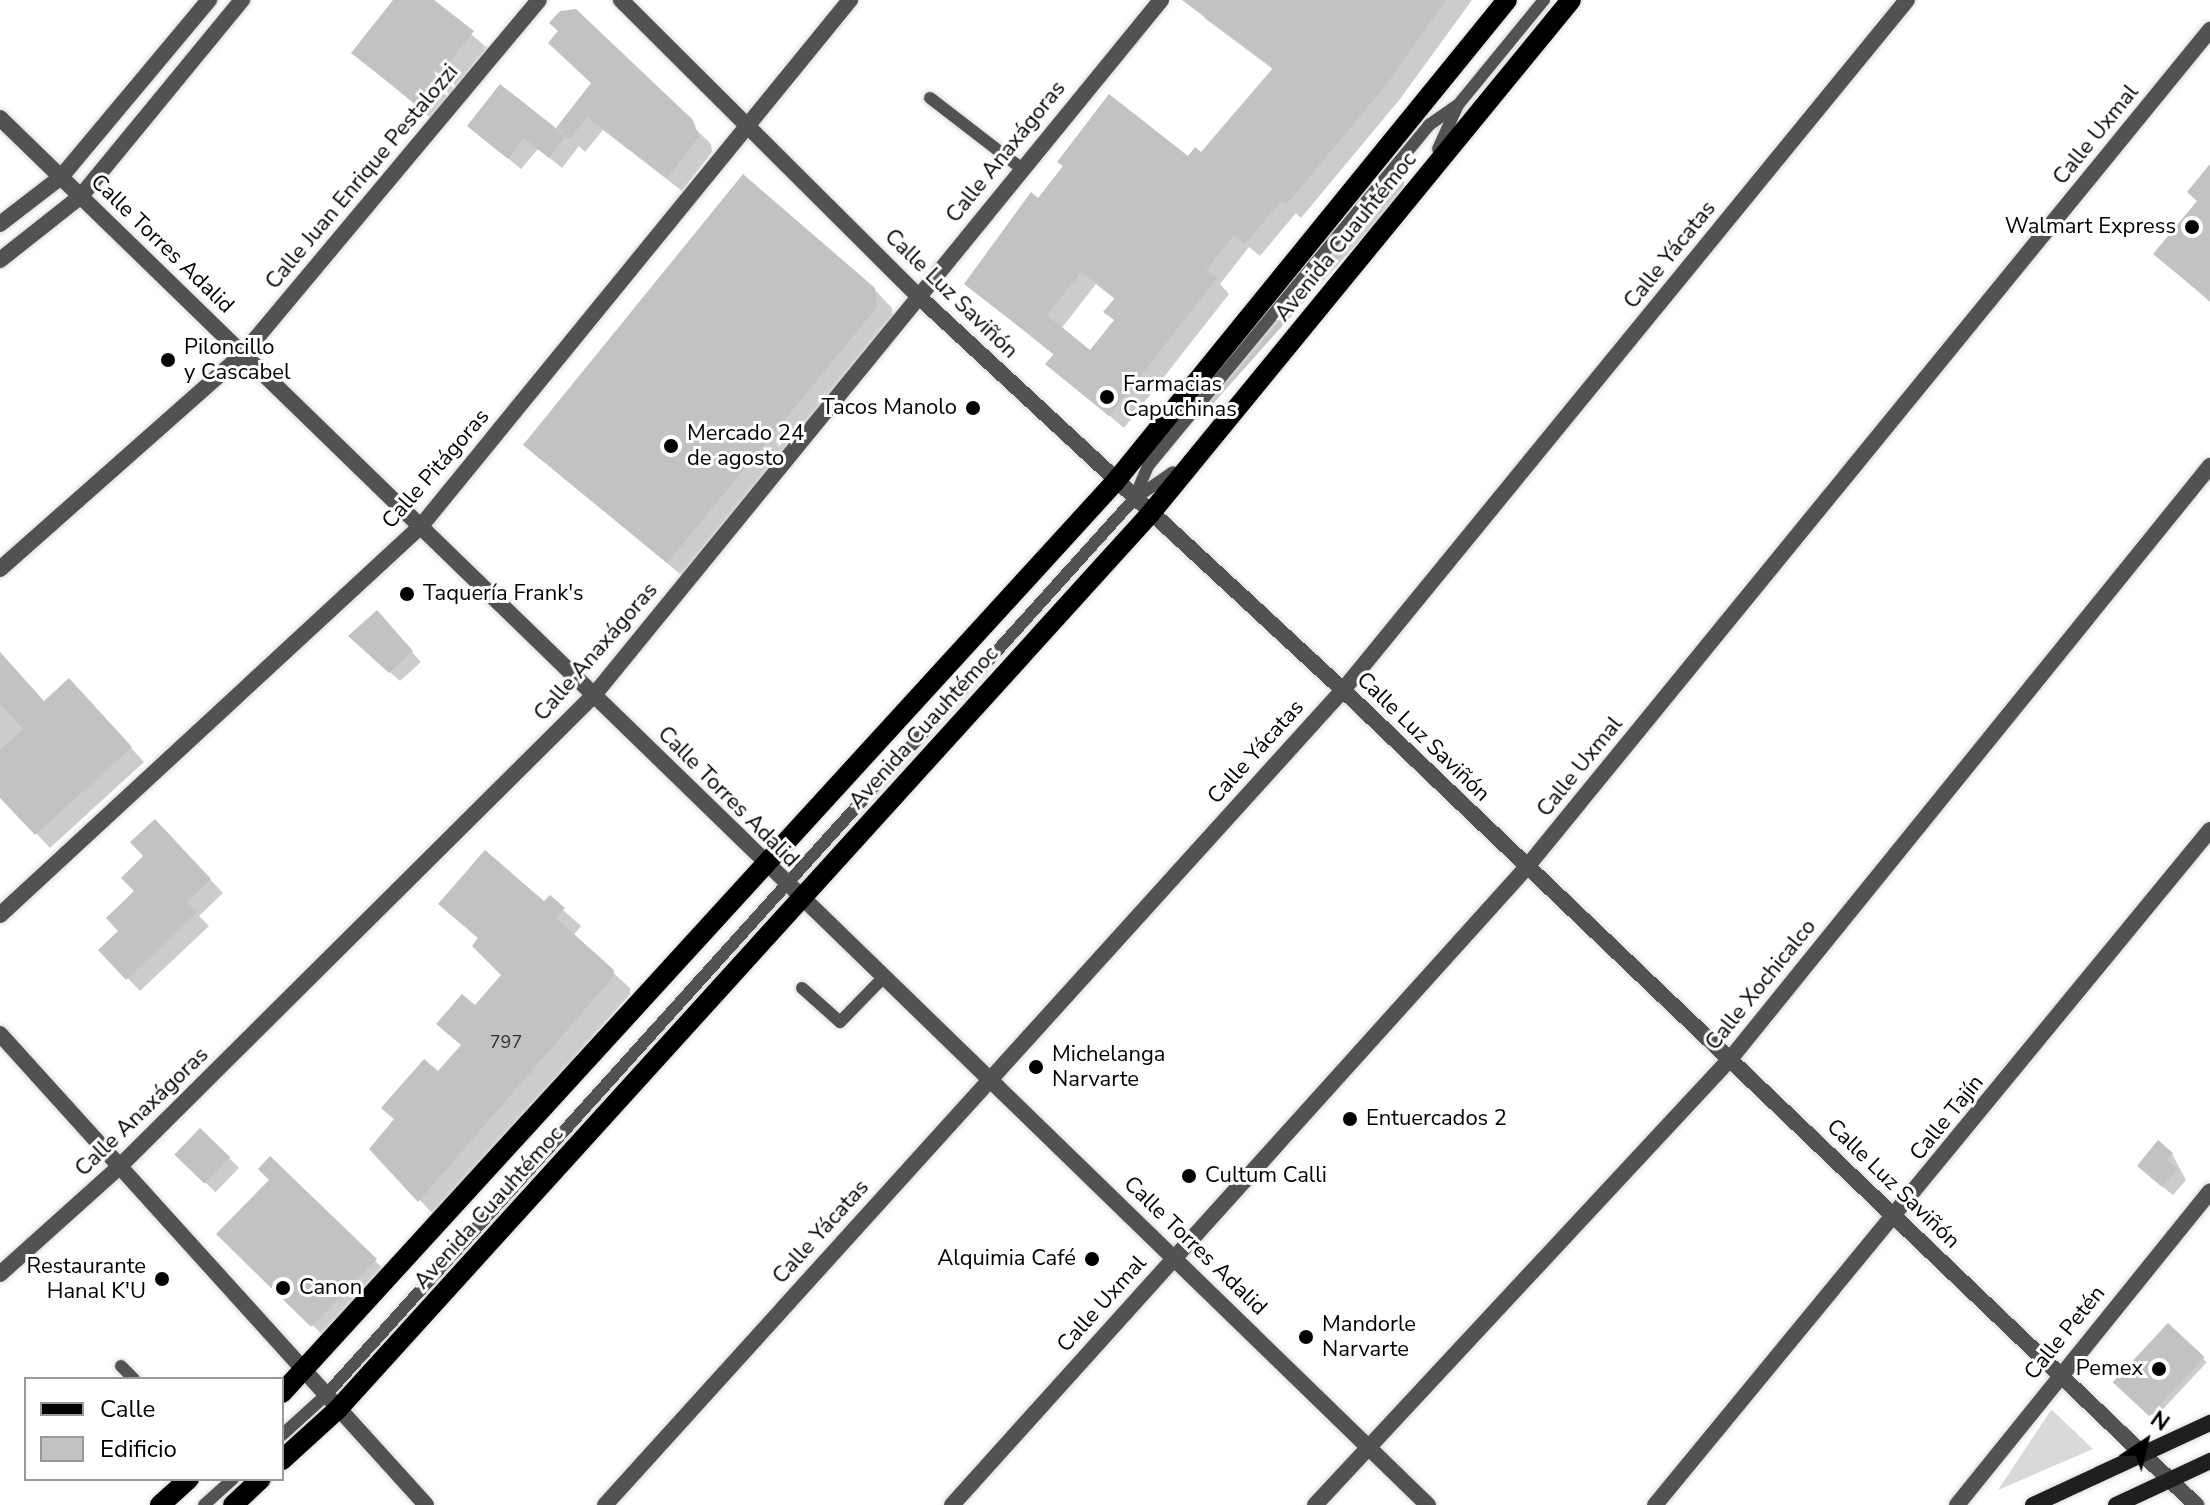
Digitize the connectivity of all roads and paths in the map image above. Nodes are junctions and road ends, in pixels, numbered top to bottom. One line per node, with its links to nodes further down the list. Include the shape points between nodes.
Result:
1 (209, 0): 17 (street)
2 (242, 0): 18 (street)
3 (539, 0): 22 (street, Calle Juan Enrique Pestalozzi)
4 (621, 0): 15 (street, Calle Luz Saviñón)
5 (850, 0): 15 (street, Calle Pitágoras)
6 (1161, 0): 16 (street, Calle Anaxágoras)
7 (1507, 0): 24 (main road, Avenida Cuauhtémoc)
8 (1544, 0): 13 (lane)
9 (1571, 0): 26 (main road, Avenida Cuauhtémoc)
10 (1907, 0): 29 (street, Calle Yácatas)
11 (2210, 30): 33 (street, Calle Uxmal)
12 (930, 98): 16 (lane)
13 (1458, 105): 25 (lane, via 1429,125 1188,417 1148,466); 25 (lane, via 1446,140 1346,262 1165,481)
14 (0, 118): 17 (street, Calle Torres Adalid)
15 (750, 123): 21 (street, Calle Luz Saviñón); 27 (street, Calle Pitágoras)
16 (1021, 168): 21 (street, Calle Anaxágoras)
17 (61, 177): 18 (street, Calle Torres Adalid); 19 (street)
18 (81, 196): 20 (street); 22 (street, Calle Torres Adalid)
19 (0, 224)
20 (0, 260)
21 (917, 295): 24 (street, Calle Luz Saviñón); 30 (street, Calle Anaxágoras)
22 (243, 354): 27 (street, Calle Torres Adalid); 28 (street, Calle Juan Enrique Pestalozzi)
23 (2210, 466): 39 (street, Calle Xochicalco)
24 (1115, 482): 25 (street, Calle Luz Saviñón); 32 (main road, Avenida Cuauhtémoc)
25 (1134, 499): 26 (street, Calle Luz Saviñón); 34 (lane)
26 (1150, 514): 29 (street, Calle Luz Saviñón); 34 (main road, Avenida Cuauhtémoc)
27 (421, 526): 30 (street, Calle Torres Adalid); 35 (street, Calle Pitágoras)
28 (0, 569)
29 (1343, 690): 33 (street, Calle Luz Saviñón); 40 (street, Calle Yácatas)
30 (594, 695): 32 (street, Calle Torres Adalid); 41 (street, Calle Anaxágoras)
31 (2210, 830): 43 (street, Calle Tajín)
32 (766, 867): 34 (street, Calle Torres Adalid); 48 (main road, Avenida Cuauhtémoc)
33 (1526, 868): 39 (street, Calle Luz Saviñón); 44 (street, Calle Uxmal)
34 (795, 893): 36 (street, Calle Torres Adalid); 51 (main road, Avenida Cuauhtémoc)
35 (0, 915)
36 (882, 979): 37 (lane, via 840,1022); 40 (street, Calle Torres Adalid)
37 (802, 988)
38 (0, 1034): 41 (street)
39 (1731, 1058): 43 (street, Calle Luz Saviñón); 54 (street, Calle Xochicalco)
40 (987, 1081): 44 (street, Calle Torres Adalid); 66 (street, Calle Yácatas)
41 (118, 1168): 45 (street, Calle Anaxágoras); 48 (street)
42 (2210, 1191): 47 (street, Calle Petén)
43 (1894, 1217): 47 (street, Calle Luz Saviñón); 70 (street, Calle Tajín)
44 (1176, 1255): 54 (street, Calle Torres Adalid); 67 (street, Calle Uxmal)
45 (0, 1274)
46 (121, 1366): 49 (lane)
47 (2060, 1373): 55 (street, Calle Luz Saviñón); 71 (street, Calle Petén)
48 (302, 1374): 50 (main road, Avenida Cuauhtémoc); 51 (street)
49 (132, 1377)
50 (284, 1391)
51 (332, 1403): 53 (lane); 56 (main road, Avenida Cuauhtémoc); 65 (street)
52 (2210, 1423): 55 (main road)
53 (284, 1434)
54 (1370, 1446): 68 (street, Calle Xochicalco); 69 (street, Calle Torres Adalid)
55 (2144, 1455): 58 (street, Calle Luz Saviñón); 72 (main road)
56 (284, 1458)
57 (2210, 1461): 58 (main road)
58 (2170, 1480): 73 (main road); 74 (street, Calle Luz Saviñón)
59 (187, 1481): 62 (main road)
60 (231, 1481): 63 (lane)
61 (259, 1481): 64 (main road)
62 (160, 1505)
63 (204, 1505)
64 (233, 1505)
65 (426, 1505)
66 (605, 1505)
67 (952, 1505)
68 (1315, 1505)
69 (1428, 1505)
70 (1655, 1505)
71 (1957, 1505)
72 (2033, 1505)
73 (2116, 1505)
74 (2196, 1505)

